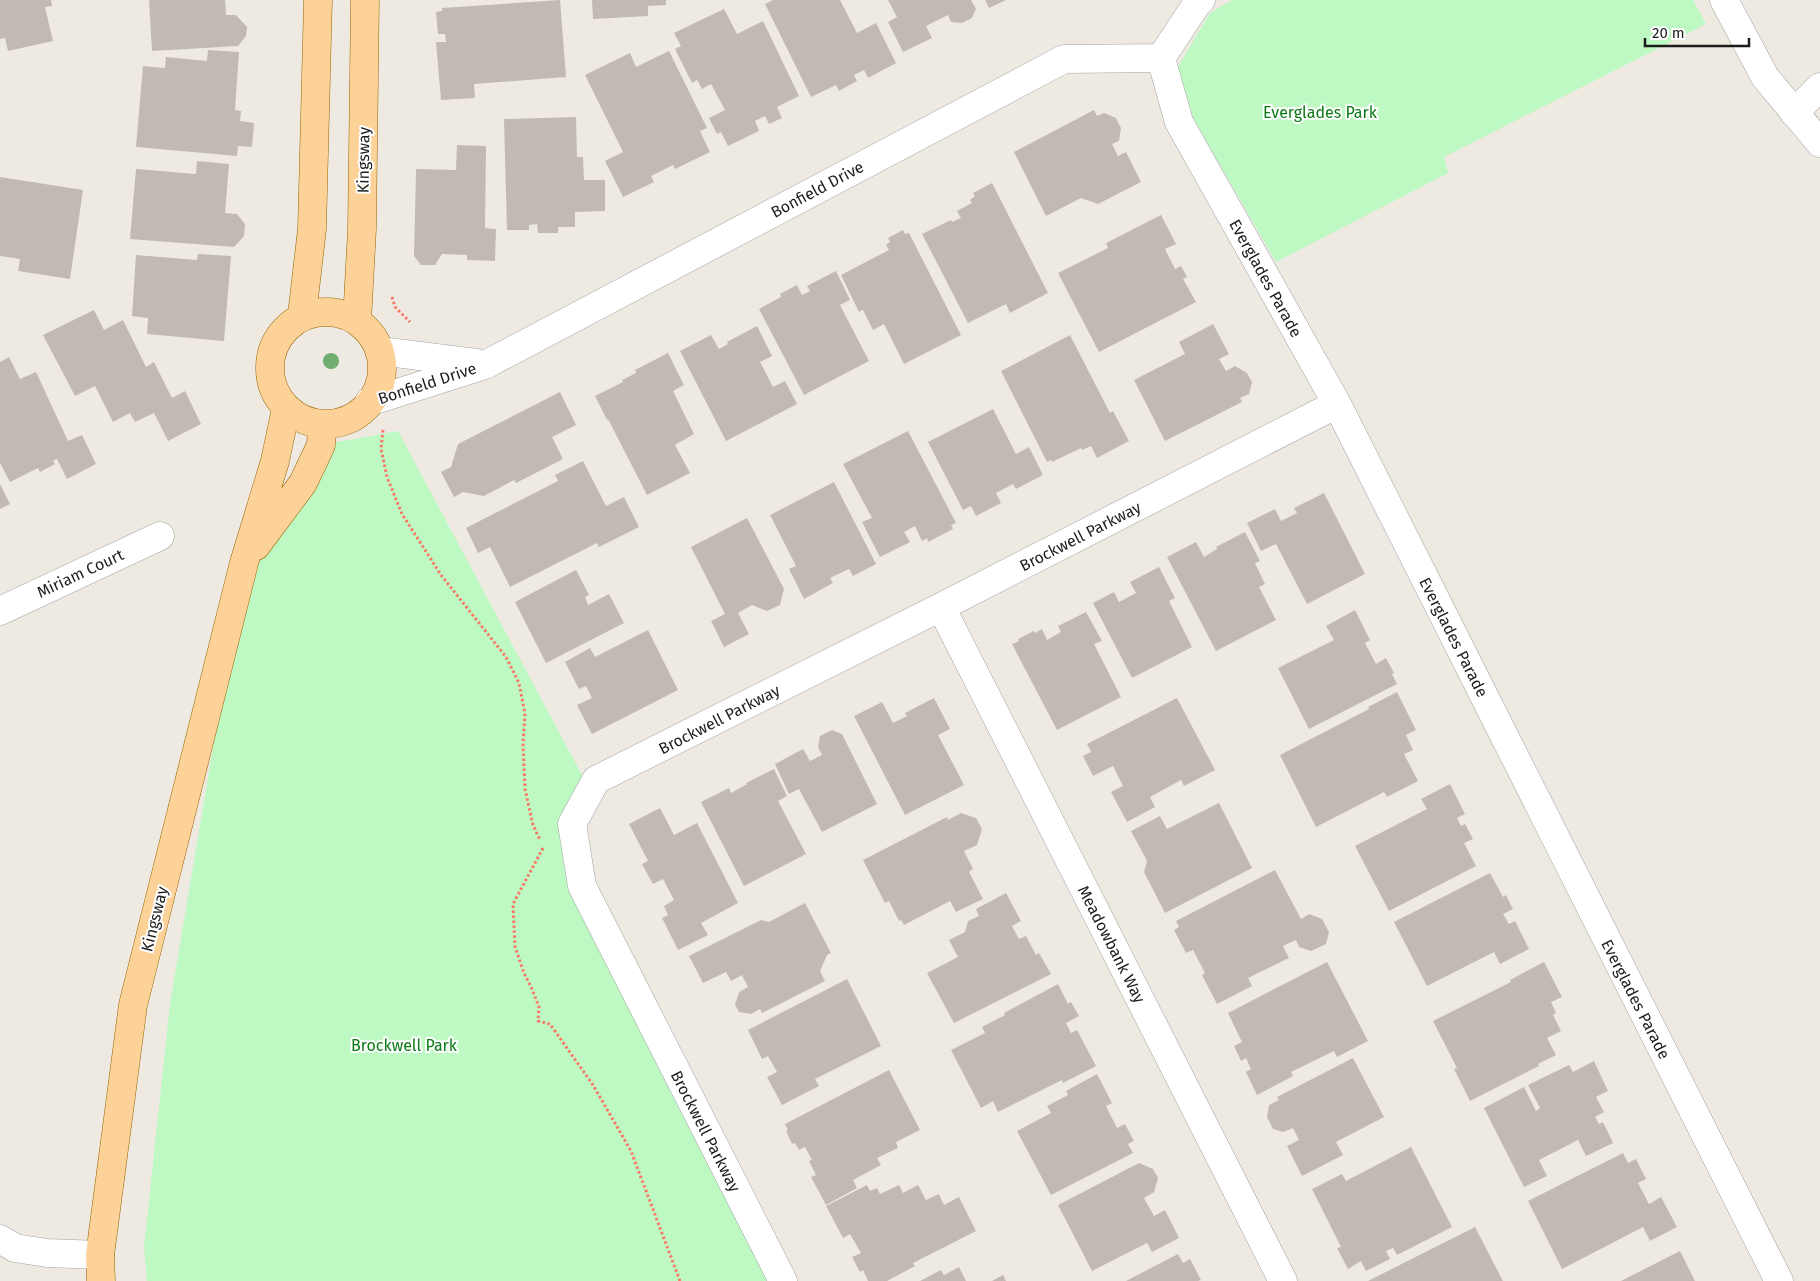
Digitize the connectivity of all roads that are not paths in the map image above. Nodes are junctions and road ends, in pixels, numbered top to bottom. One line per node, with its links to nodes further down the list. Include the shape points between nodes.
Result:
1 (318, 0): 9 (main road, via 312,229)
2 (365, 0): 10 (main road, Kingsway, via 362,229)
3 (1201, 0): 5 (street)
4 (1724, 0): 7 (street, via 1765,77)
5 (1161, 58): 12 (street, Bonfield Drive, via 1064,59); 14 (street, Everglades Parade, via 1179,122)
6 (1820, 87): 7 (street)
7 (1794, 113): 8 (street)
8 (1820, 143)
9 (302, 316): 10 (main road, via 321,311 340,313); 15 (main road, via 281,332 269,358 271,385)
10 (357, 320): 11 (main road, via 371,334)
11 (380, 351): 12 (street, Bonfield Drive); 13 (main road, via 382,371 376,393)
12 (485, 364): 13 (street, Bonfield Drive)
13 (369, 402): 16 (main road, via 364,410 344,422)
14 (1337, 404): 19 (street, Brockwell Parkway); 25 (street, Everglades Parade)
15 (286, 409): 16 (main road, via 302,420); 18 (main road, Kingsway, via 275,461)
16 (322, 425): 18 (main road, Kingsway, via 321,445 303,482)
17 (160, 536): 20 (street, Miriam Court)
18 (244, 563): 22 (main road, Kingsway, via 133,1004)
19 (941, 607): 23 (street, Brockwell Parkway, via 596,780 572,824 582,886); 24 (street, Meadowbank Way)
20 (0, 611)
21 (0, 1239): 22 (street, via 15,1248 48,1253)
22 (101, 1268)
23 (783, 1281)
24 (1283, 1281)
25 (1779, 1281)

